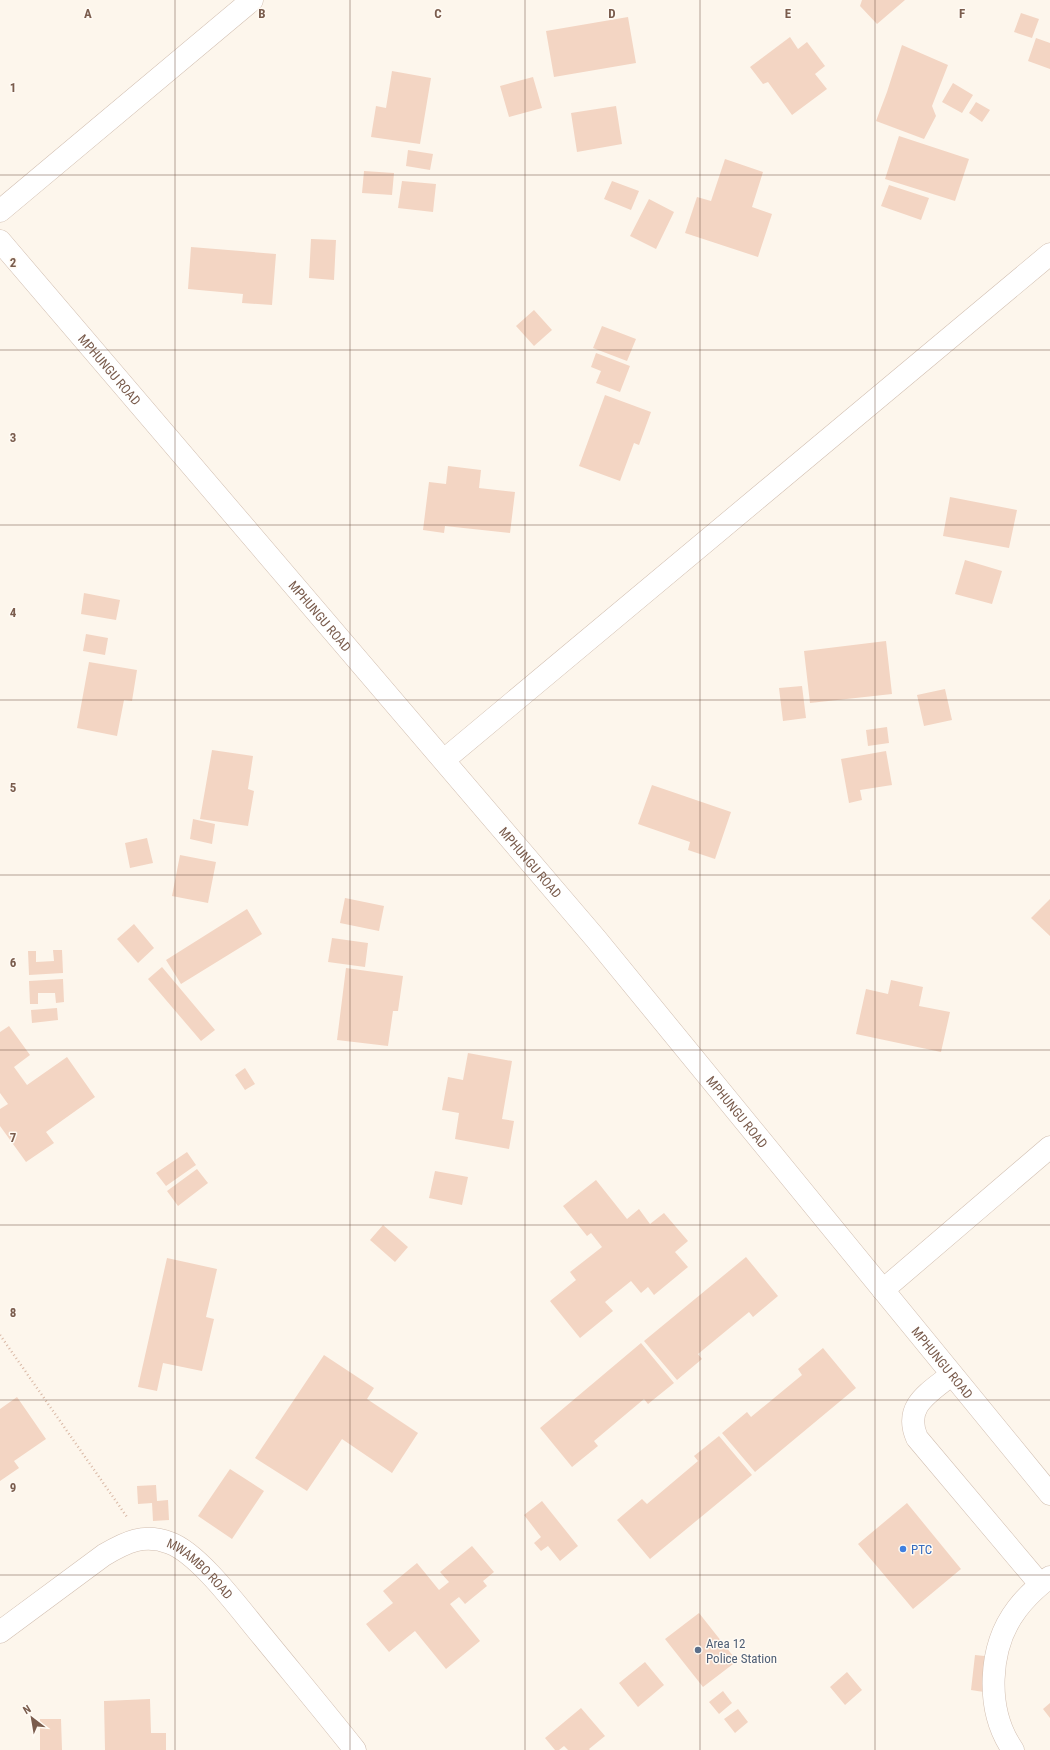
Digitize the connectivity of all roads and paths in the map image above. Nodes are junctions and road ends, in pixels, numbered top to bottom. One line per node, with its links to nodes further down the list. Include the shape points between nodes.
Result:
1 (252, 0): 2 (street)
2 (0, 211)
3 (0, 241): 5 (street, MPHUNGU ROAD)
4 (1050, 254): 5 (street)
5 (444, 760): 7 (street, MPHUNGU ROAD, via 596,938)
6 (1050, 1147): 7 (street)
7 (883, 1290): 9 (street, MPHUNGU ROAD)
8 (0, 1335): 11 (path)
9 (951, 1375): 10 (street, MPHUNGU ROAD); 12 (street, via 917,1404 912,1421 916,1438)
10 (1050, 1494)
11 (142, 1538): 13 (street, MWAMBO ROAD, via 121,1545 104,1555); 14 (street, MWAMBO ROAD, via 170,1543 186,1551 221,1586)
12 (1045, 1580): 15 (street, via 1017,1610 1005,1630 998,1653 994,1676 994,1700 1000,1723)
13 (0, 1632)
14 (356, 1750)
15 (1013, 1750)

